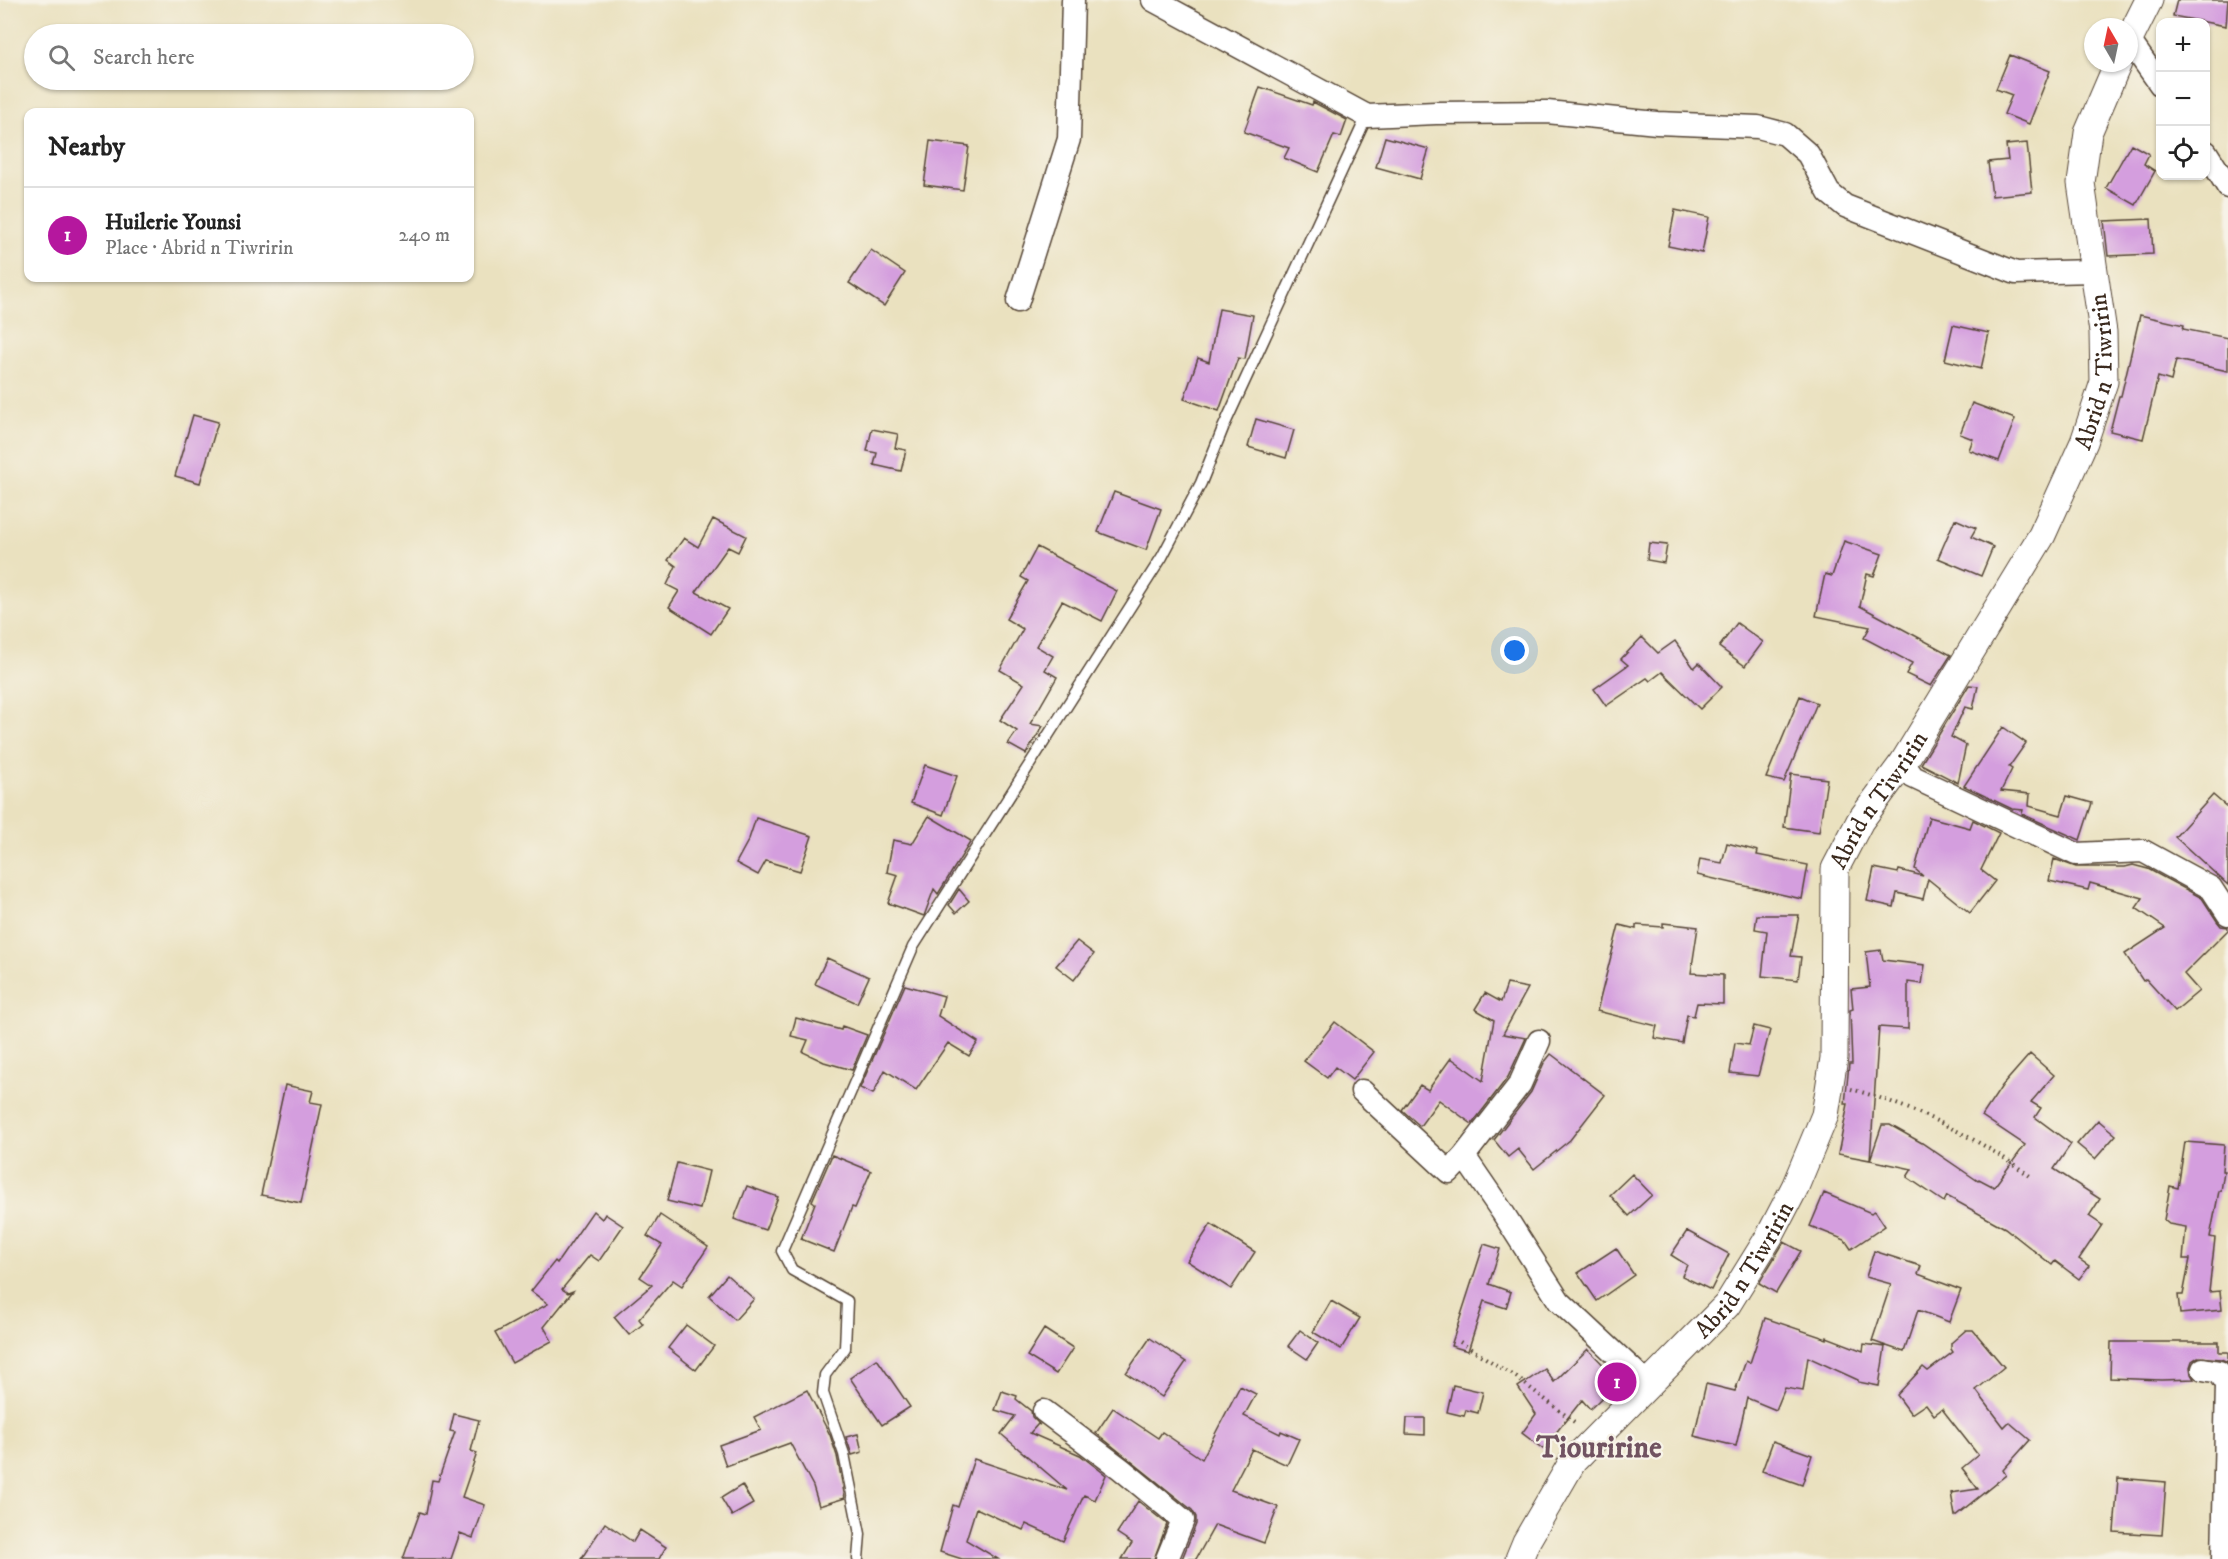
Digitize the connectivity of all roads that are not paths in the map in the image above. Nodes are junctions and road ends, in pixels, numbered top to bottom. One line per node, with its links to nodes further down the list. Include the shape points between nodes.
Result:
1 (1073, 0): 12 (street, via 1069,139)
2 (1153, 0): 8 (street)
3 (2149, 0): 4 (street)
4 (2138, 22)
5 (2138, 53): 7 (street)
6 (2114, 72): 11 (street, Abrid n Tiwririn, via 2088,133 2081,183)
7 (2156, 78)
8 (1367, 116): 11 (street, via 1547,112 1658,123 1758,127 1785,134 1808,154 1829,193 1845,207 2016,273); 21 (lane, via 1201,483 1162,557 913,946 782,1251 792,1270 847,1301 845,1348 825,1375 823,1393 846,1465 860,1534)
9 (2210, 159): 10 (street)
10 (2228, 186)
11 (2094, 271): 13 (street, Abrid n Tiwririn, via 2103,332 2104,382 2084,442 2042,535)
12 (1018, 300)
13 (1903, 763): 14 (street, via 1913,777 2076,854 2143,851 2211,888); 19 (street, Abrid n Tiwririn, via 1860,821 1835,869 1834,1058 1825,1114 1795,1187 1727,1305)
14 (2228, 914)
15 (1539, 1041): 17 (street, via 1520,1084)
16 (1362, 1091): 17 (street, via 1449,1172)
17 (1464, 1156): 19 (street, via 1559,1301)
18 (2204, 1370): 24 (street, via 2219,1371 2227,1384)
19 (1648, 1384): 23 (street, Abrid n Tiwririn, via 1573,1461)
20 (1044, 1411): 22 (street, via 1184,1520)
21 (858, 1559)
22 (1167, 1559)
23 (1519, 1559)
24 (2223, 1559)

